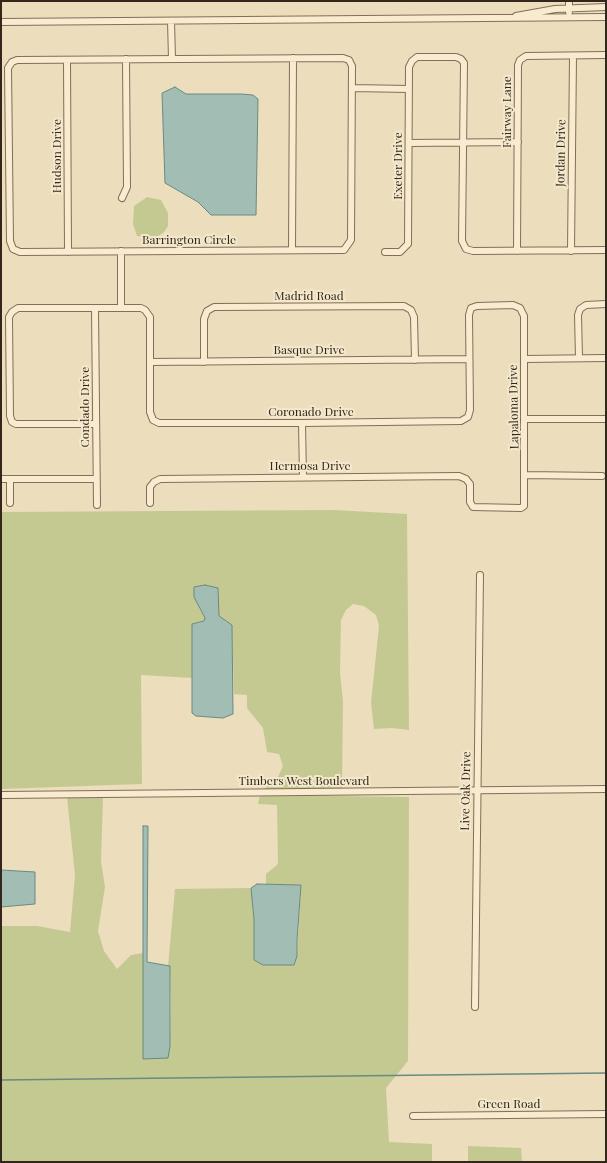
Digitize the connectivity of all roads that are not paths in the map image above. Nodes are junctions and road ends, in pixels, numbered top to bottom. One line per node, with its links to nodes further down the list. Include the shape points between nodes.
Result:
1 (569, 1): 3 (street)
2 (606, 7): 3 (street)
3 (569, 8): 5 (street); 6 (street)
4 (606, 17): 6 (street)
5 (507, 18): 6 (street); 7 (street)
6 (569, 18)
7 (171, 21): 8 (street); 13 (street)
8 (1, 22)
9 (606, 55): 10 (street, Fairway Lane)
10 (573, 56): 18 (street, Fairway Lane, via 526,56 520,60); 25 (street, Jordan Drive)
11 (294, 58): 13 (street, Barrington Circle); 15 (street, Barrington Circle, via 348,60 352,66); 21 (street)
12 (126, 59): 13 (street, Barrington Circle); 14 (street, Barrington Circle); 20 (street, via 127,187)
13 (172, 59)
14 (67, 60): 26 (street, Hudson Drive); 26 (street, Barrington Circle, via 17,60 8,68 10,241 13,249 20,252)
15 (352, 88): 16 (street); 21 (street, Barrington Circle, via 351,240 344,250)
16 (409, 88): 17 (street, Exeter Drive, via 409,67 417,58 456,58 464,63); 19 (street, Exeter Drive)
17 (463, 142): 18 (street); 19 (street); 24 (street, via 462,241 466,249 473,251)
18 (518, 142): 24 (street, Fairway Lane)
19 (409, 143): 27 (street, Exeter Drive, via 408,244 400,252)
20 (122, 198)
21 (292, 250): 23 (street, Barrington Circle)
22 (606, 250): 25 (street)
23 (121, 251): 26 (street, Barrington Circle); 30 (street)
24 (517, 251): 25 (street)
25 (571, 251)
26 (68, 252)
27 (385, 252)
28 (606, 304): 31 (street, via 586,305 580,309)
29 (95, 308): 30 (street); 41 (street, Condado Drive); 41 (street, via 18,308 9,317 12,422)
30 (121, 308): 36 (street, via 141,308 150,317)
31 (579, 358): 32 (street); 34 (street)
32 (606, 358)
33 (469, 359): 34 (street, Lapaloma Drive, via 471,308 513,305 520,308 524,316); 35 (street, Basque Drive); 40 (street, Coronado Drive, via 470,410 468,417 461,421)
34 (524, 359): 38 (street, Lapaloma Drive)
35 (415, 360): 37 (street, Basque Drive); 37 (street, Madrid Road, via 414,317 411,310 404,306 214,307 207,311 204,319)
36 (150, 362): 37 (street, Basque Drive); 40 (street, Coronado Drive, via 150,412 153,420 159,423)
37 (204, 362)
38 (525, 419): 39 (street); 42 (street, Lapaloma Drive)
39 (606, 419)
40 (302, 423): 44 (street)
41 (96, 424): 47 (street, Condado Drive)
42 (525, 475): 43 (street); 48 (street, Lapaloma Drive, via 524,506 520,508 478,508 473,507)
43 (602, 476)
44 (303, 478): 48 (street, Hermosa Drive, via 459,476 470,484); 50 (street, Hermosa Drive, via 160,479 150,488)
45 (1, 479): 46 (street)
46 (10, 479): 47 (street); 49 (street)
47 (96, 479): 51 (street, Condado Drive)
48 (470, 502)
49 (10, 503)
50 (150, 503)
51 (97, 505)
52 (480, 575): 54 (street, Live Oak Drive)
53 (606, 789): 54 (street, Timbers West Boulevard)
54 (477, 791): 55 (street, Timbers West Boulevard); 56 (street, Live Oak Drive)
55 (2, 794)
56 (475, 1007)
57 (606, 1114): 58 (street, Green Road)
58 (413, 1116)

